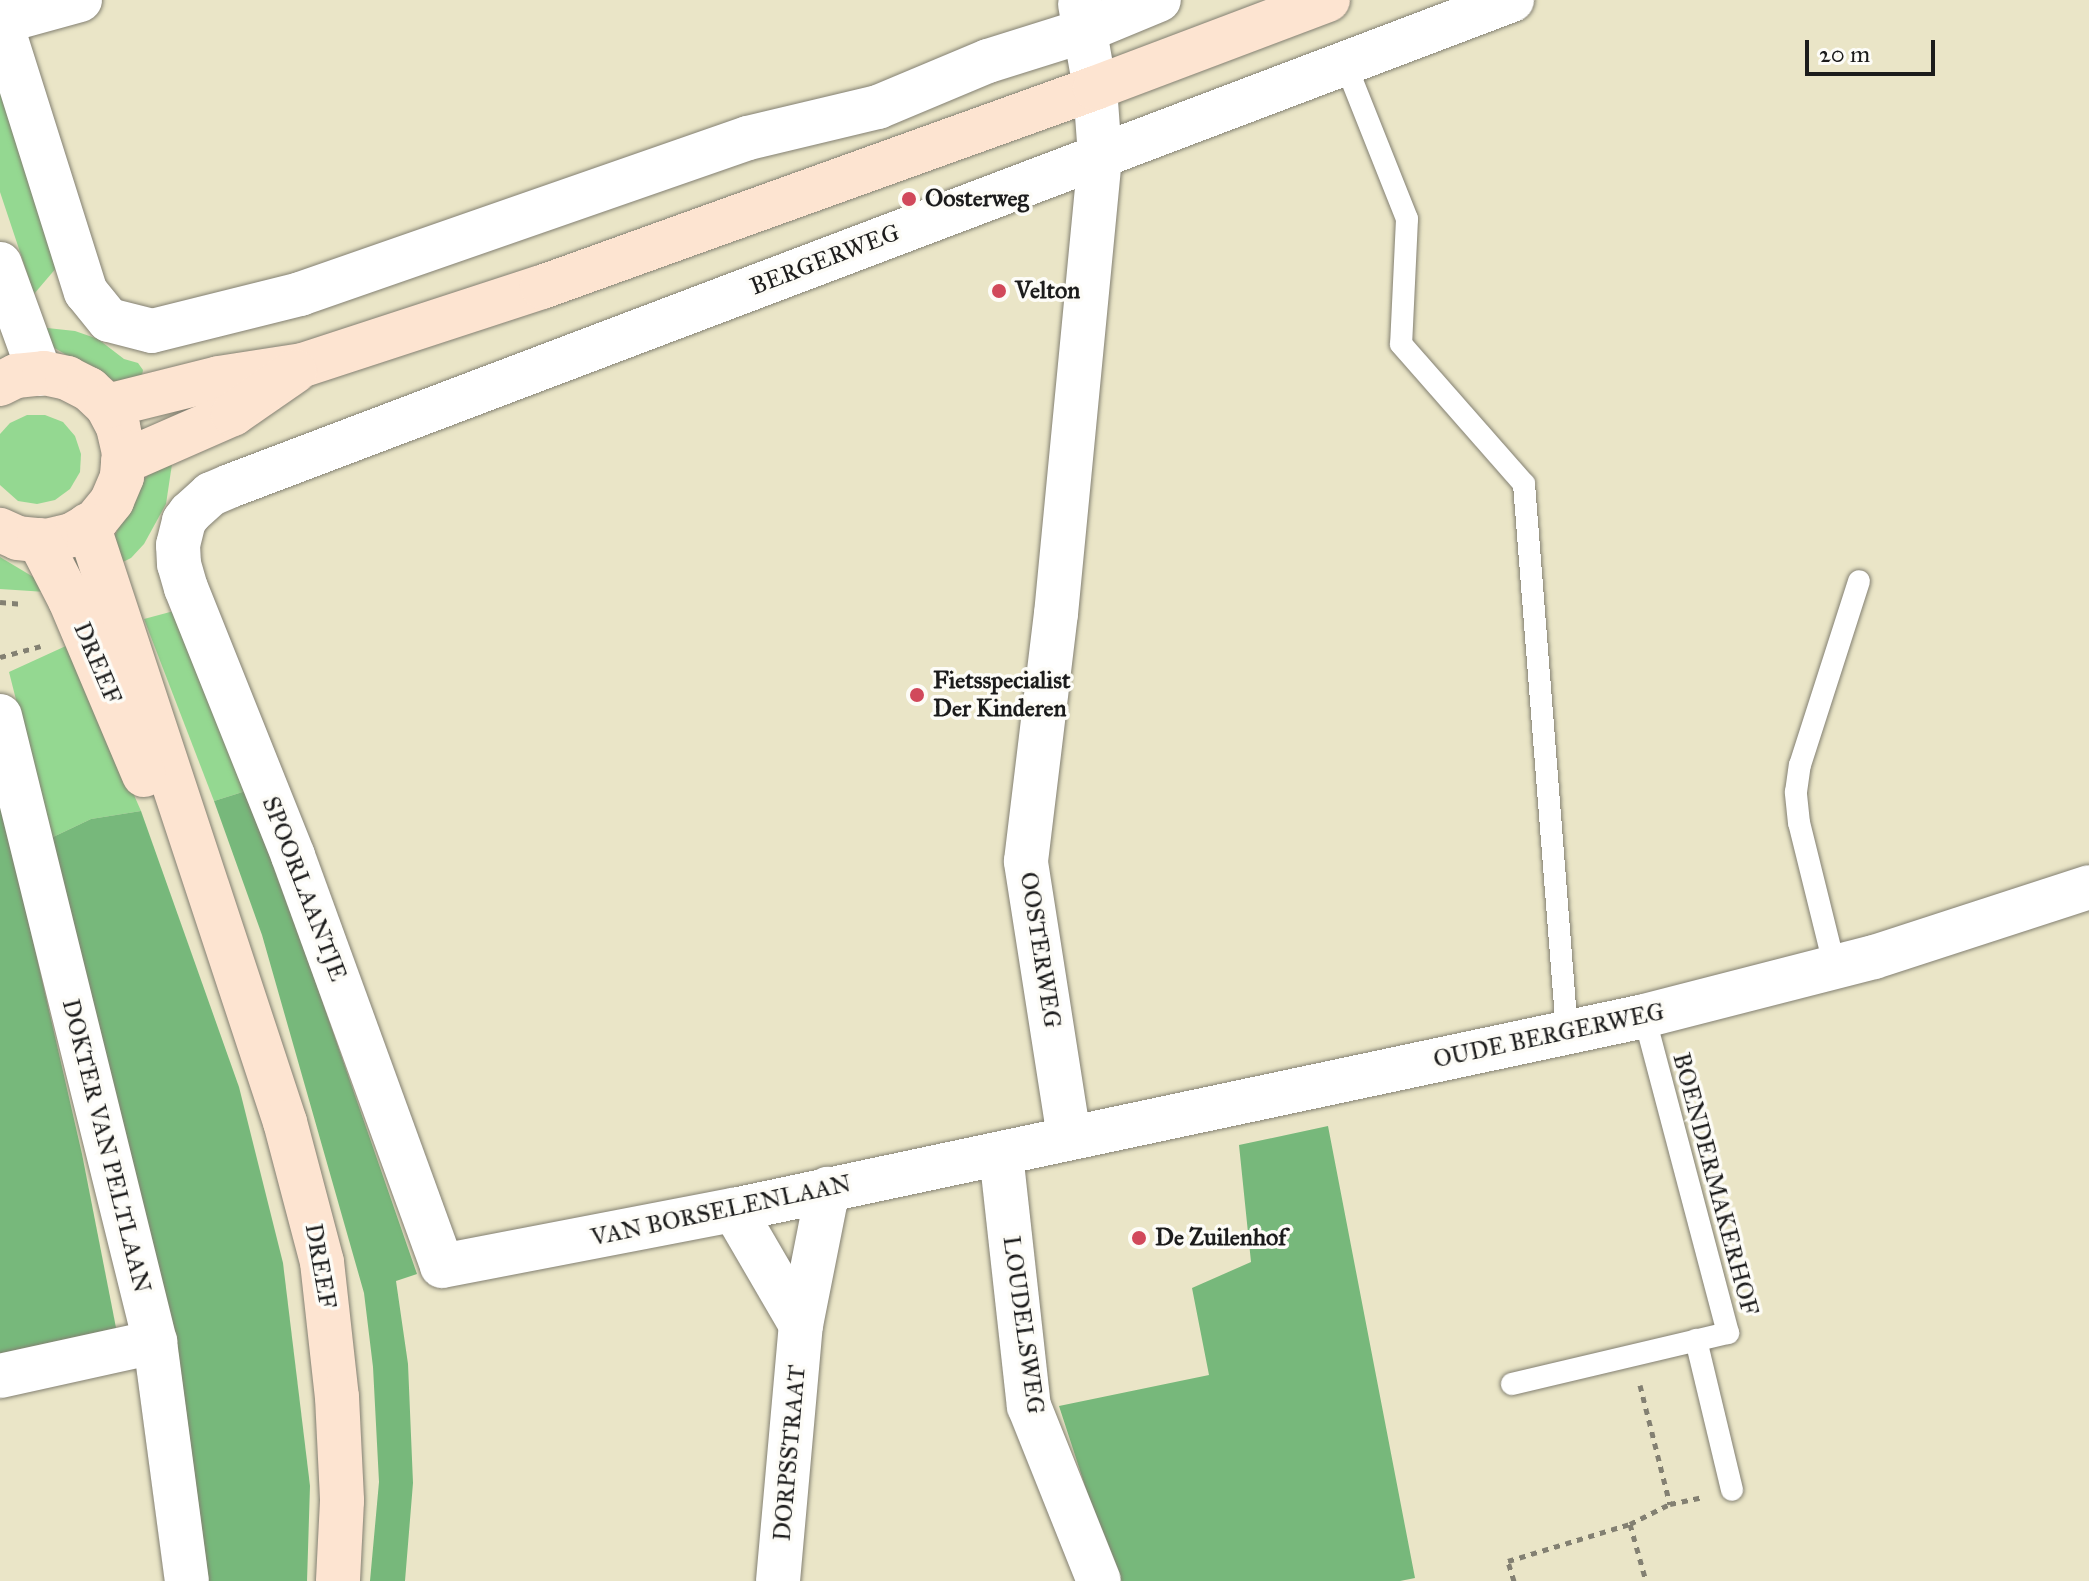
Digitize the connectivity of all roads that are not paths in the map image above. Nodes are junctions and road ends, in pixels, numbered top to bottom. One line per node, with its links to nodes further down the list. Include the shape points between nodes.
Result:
1 (80, 0): 6 (street)
2 (1159, 0): 5 (street)
3 (1328, 0): 8 (main road)
4 (1512, 0): 7 (street, BERGERWEG)
5 (1082, 16): 6 (street, via 878,107 748,138 300,294 152,331 109,320 82,284); 8 (street, OOSTERWEG)
6 (0, 21)
7 (1345, 63): 9 (street, BERGERWEG); 24 (lane, via 1407,219 1401,344 1524,484)
8 (1095, 88): 9 (street, OOSTERWEG); 11 (main road, via 557,282)
9 (1100, 156): 15 (street, BERGERWEG, via 230,486); 25 (street, OOSTERWEG, via 1056,614 1026,861)
10 (0, 264): 12 (street)
11 (303, 365): 13 (main road, via 219,378); 14 (main road, via 233,414)
12 (20, 379): 13 (main road, via 67,378)
13 (107, 406): 14 (main road, via 118,427)
14 (123, 462): 16 (main road, via 112,501)
15 (190, 513): 29 (street, SPOORLAANTJE, via 178,545 186,588 293,856)
16 (88, 525): 17 (main road, via 72,535); 21 (main road, DREEF)
17 (19, 535): 21 (main road, DREEF, via 70,600)
18 (1859, 581): 22 (lane, via 1796,792)
19 (0, 716): 32 (street, DOKTER VAN PELTLAAN)
20 (2089, 887): 22 (street, OUDE BERGERWEG)
21 (231, 963): 37 (main road, DREEF, via 285,1122 322,1262 337,1397 342,1501)
22 (1835, 968): 23 (street, OUDE BERGERWEG)
23 (1644, 1016): 24 (street, OUDE BERGERWEG); 31 (lane, BOENDERMAKERHOF, via 1728,1333)
24 (1567, 1032): 25 (street, OUDE BERGERWEG)
25 (1069, 1137): 26 (street, OUDE BERGERWEG)
26 (1001, 1154): 27 (street, VAN BORSELENLAAN); 39 (street, LOUDELSWEG, via 1029,1406)
27 (828, 1189): 28 (street, VAN BORSELENLAAN); 30 (street, DORPSSTRAAT)
28 (734, 1210): 29 (street, VAN BORSELENLAAN); 30 (street)
29 (442, 1266)
30 (801, 1325): 38 (street, DORPSSTRAAT)
31 (1696, 1340): 34 (lane, BOENDERMAKERHOF); 35 (lane)
32 (155, 1342): 33 (street); 36 (street, DOKTER VAN PELTLAAN)
33 (0, 1376)
34 (1512, 1384)
35 (1732, 1490)
36 (187, 1581)
37 (338, 1581)
38 (778, 1581)
39 (1099, 1581)

